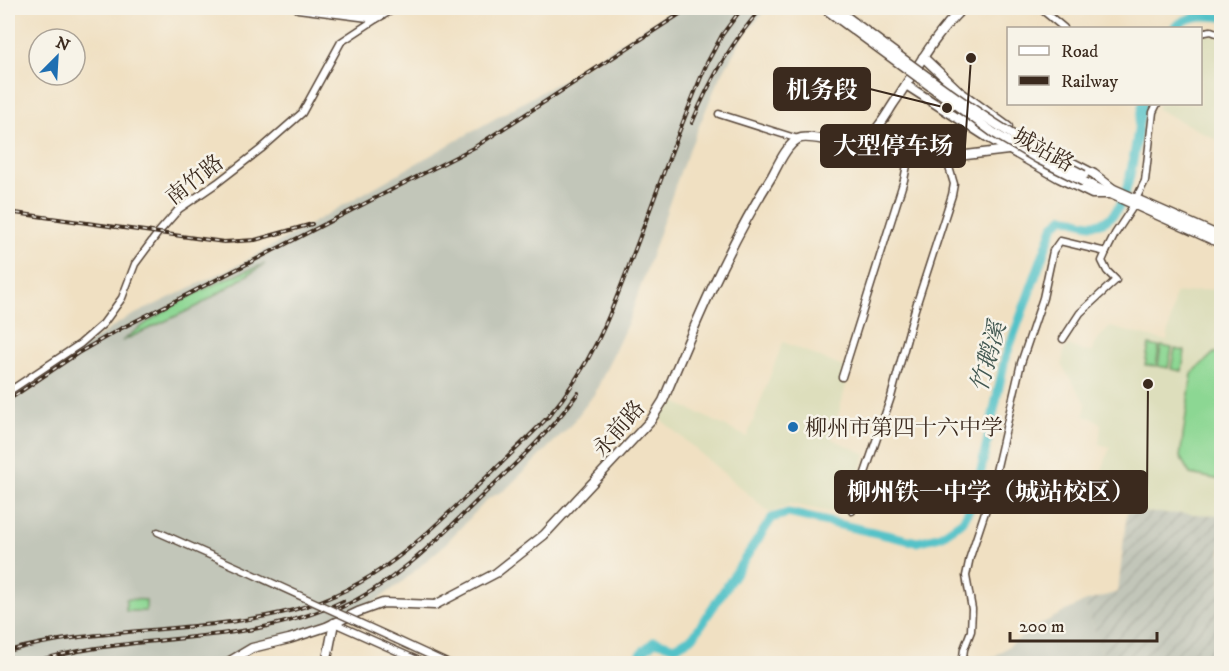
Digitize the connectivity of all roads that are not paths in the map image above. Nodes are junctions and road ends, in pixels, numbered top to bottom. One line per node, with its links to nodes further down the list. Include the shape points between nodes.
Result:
1 (298, 8): 7 (main road)
2 (394, 8): 7 (main road)
3 (824, 8): 20 (main road, bridge, via 994,133 1038,159)
4 (835, 8): 20 (main road, bridge, via 998,127)
5 (963, 8): 11 (main road)
6 (1040, 8): 8 (street)
7 (376, 18): 28 (street, 南竹路, via 341,42 302,113 261,149 179,209 135,264 122,298 103,324)
8 (1063, 27)
9 (1202, 33): 10 (street)
10 (1221, 35)
11 (923, 57): 12 (main road); 21 (main road, 城站路, via 1000,122 1094,174)
12 (906, 85): 16 (main road, via 879,126); 17 (main road, 城站路)
13 (1156, 105): 22 (street, via 1144,181)
14 (719, 114): 15 (street)
15 (798, 139): 16 (main road); 31 (main road, 永前路, via 748,213 651,420 544,535 496,573 435,605 383,603)
16 (853, 142): 18 (main road)
17 (1008, 150): 19 (main road); 21 (main road, 城站路, via 1092,194)
18 (909, 155): 19 (main road); 27 (street)
19 (946, 157): 29 (street, via 954,184 952,195)
20 (1084, 178): 21 (main road, 城站路)
21 (1112, 191): 22 (main road, 城站路)
22 (1133, 201): 23 (main road, 城站路); 24 (main road, 城站路); 25 (street)
23 (1221, 237)
24 (1221, 244)
25 (1106, 252): 26 (street, via 1102,261 1116,280 1080,313); 36 (street, via 1060,241 1053,251 1043,298 1021,363 990,497 970,556 966,576 972,609)
26 (1063, 339)
27 (842, 377)
28 (8, 392)
29 (852, 511)
30 (158, 532): 35 (street, bridge)
31 (334, 623): 32 (main road, 永前路, via 252,648); 33 (main road); 34 (street)
32 (225, 663)
33 (326, 663)
34 (426, 663)
35 (448, 663)
36 (962, 663)

